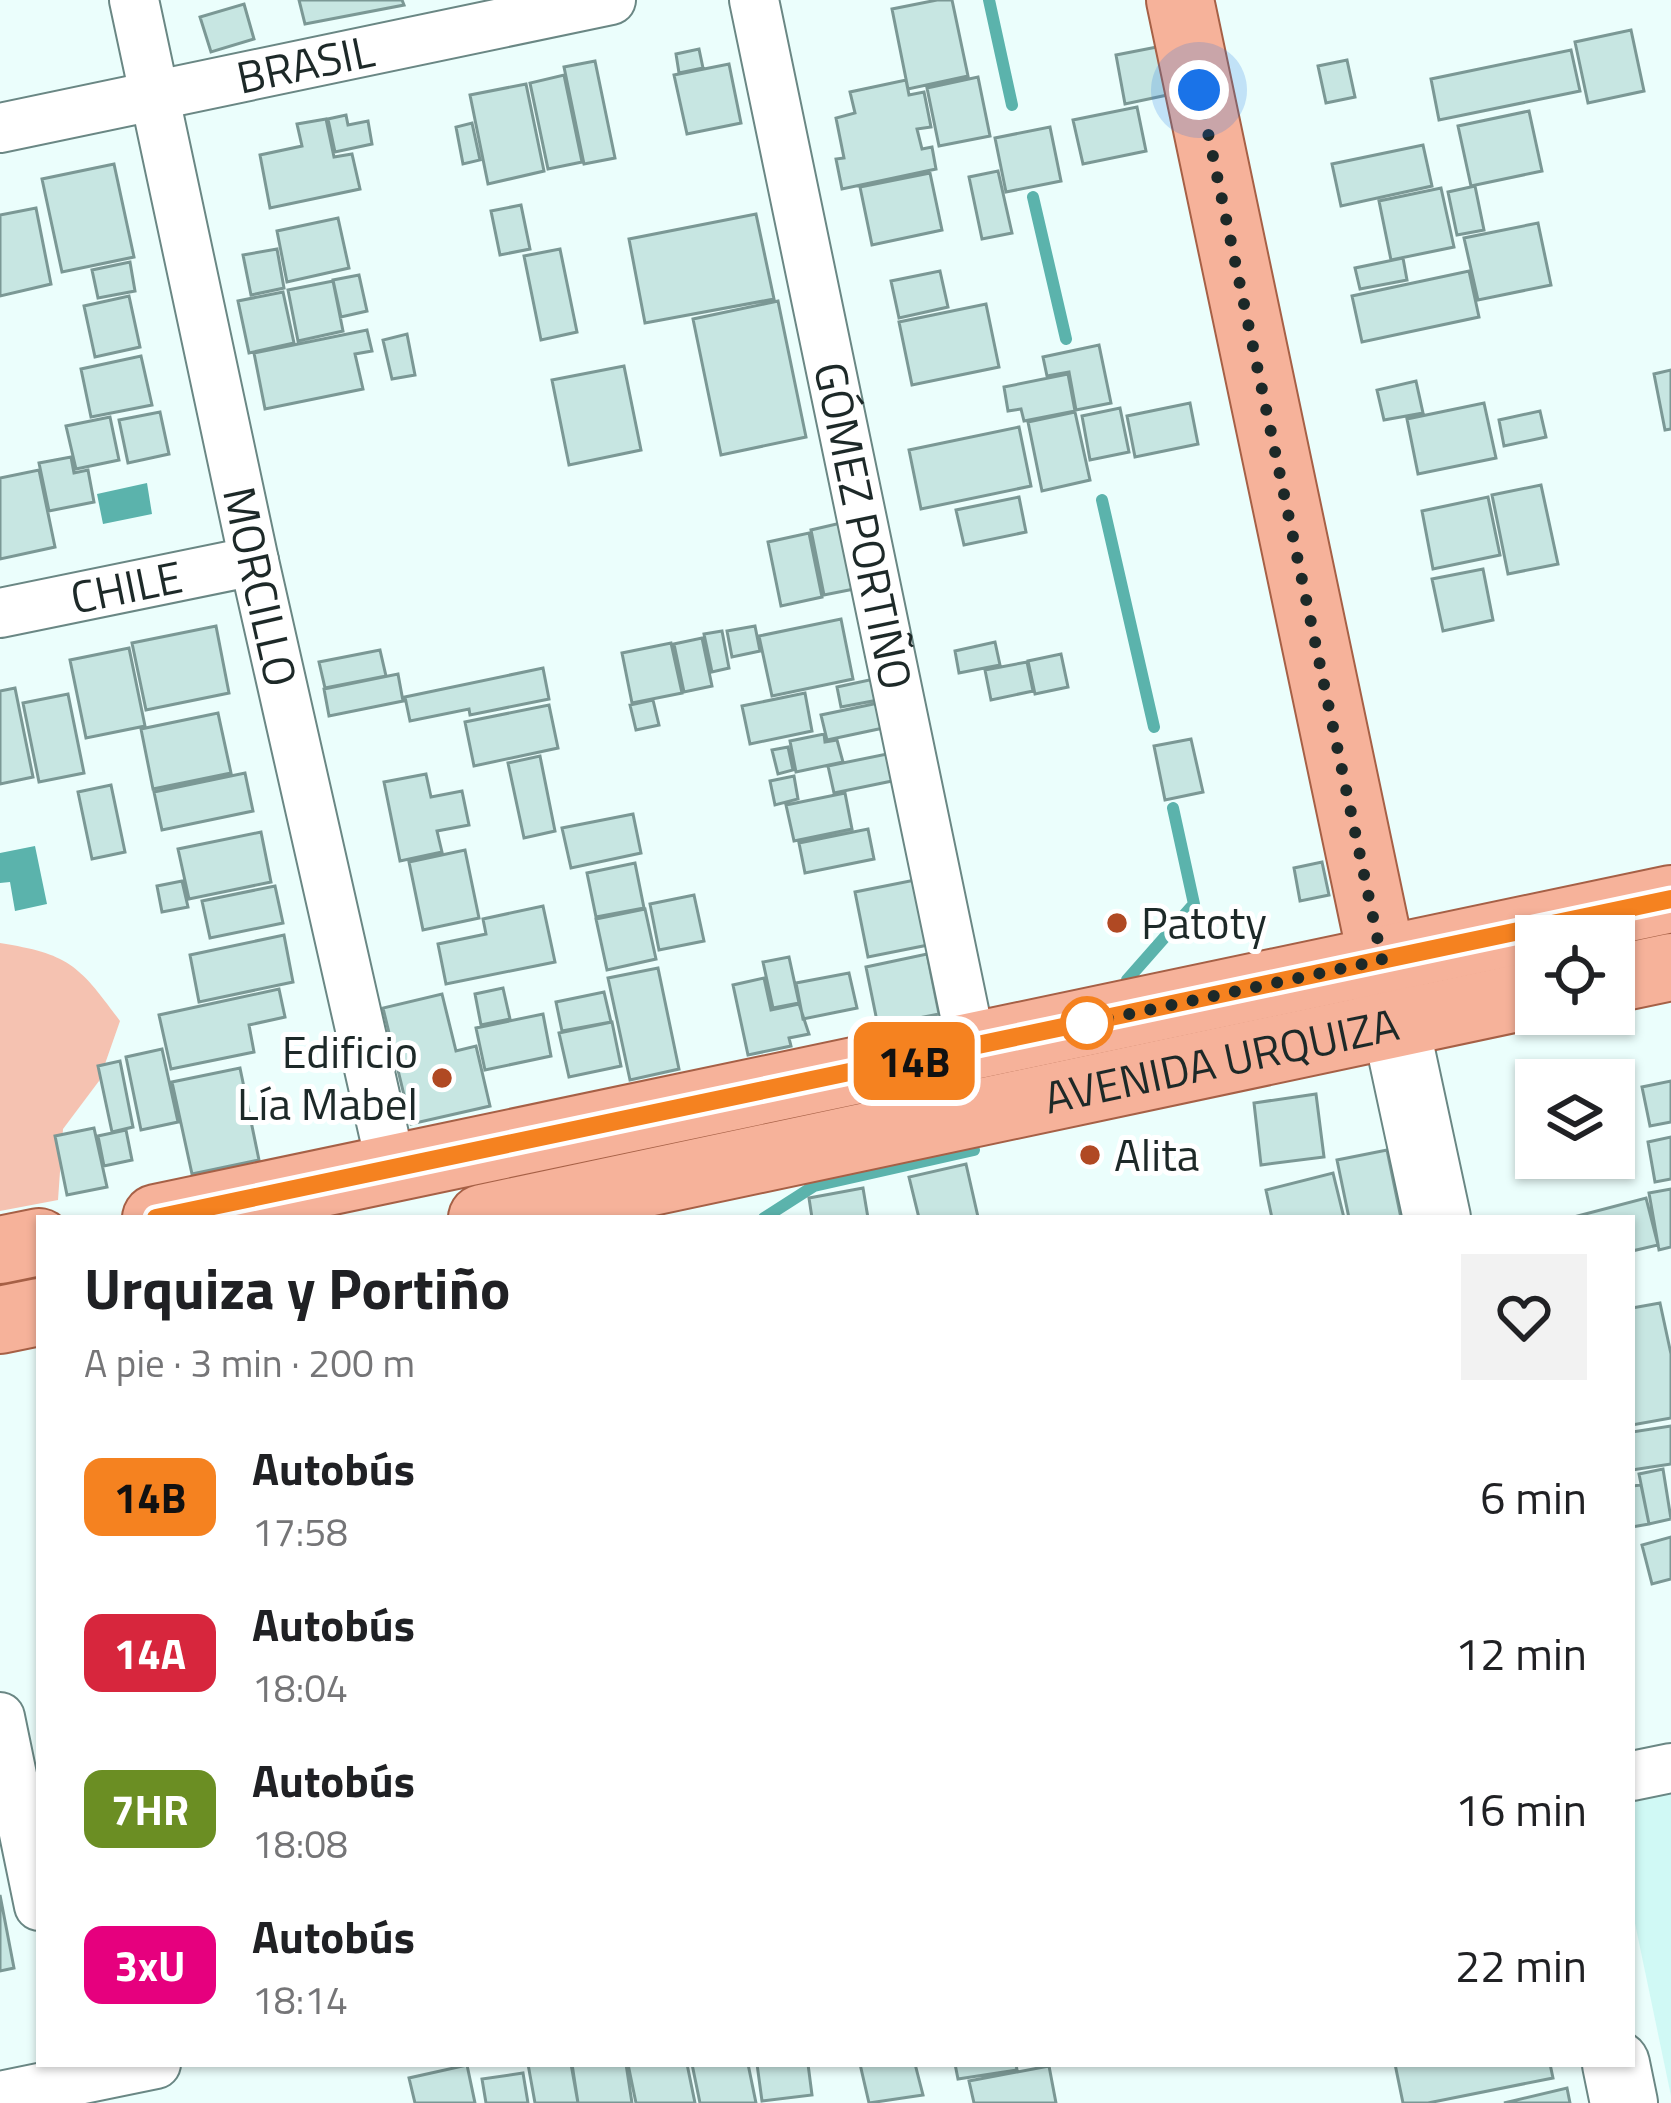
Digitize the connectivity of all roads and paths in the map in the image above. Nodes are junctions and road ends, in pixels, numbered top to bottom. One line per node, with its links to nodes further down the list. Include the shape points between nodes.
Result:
1 (134, 0): 5 (street, MORCILLO)
2 (611, 0): 5 (street, BRASIL)
3 (754, 0): 15 (street, GÓMEZ PORTIÑO)
4 (1180, 0): 10 (main road)
5 (154, 96): 6 (street, BRASIL); 7 (street, MORCILLO)
6 (0, 128)
7 (254, 562): 8 (street, CHILE); 17 (street, MORCILLO)
8 (0, 613)
9 (1671, 899): 10 (main road, AVENIDA URQUIZA)
10 (1382, 960): 14 (main road); 15 (main road, AVENIDA URQUIZA)
11 (1671, 967): 12 (main road)
12 (1635, 975)
13 (1515, 998): 14 (main road, AVENIDA URQUIZA)
14 (1395, 1023): 18 (main road, AVENIDA URQUIZA); 21 (main road)
15 (972, 1049): 16 (main road, AVENIDA URQUIZA)
16 (639, 1118): 17 (main road, AVENIDA URQUIZA); 18 (street)
17 (392, 1170): 19 (main road, AVENIDA URQUIZA)
18 (656, 1200): 20 (main road, AVENIDA URQUIZA)
19 (171, 1215)
20 (511, 1215)
21 (1436, 1215)
22 (36, 1243): 23 (main road)
23 (0, 1250)
24 (36, 1313): 25 (main road)
25 (0, 1320)
26 (0, 1718): 29 (street)
27 (1671, 1768): 28 (street)
28 (1635, 1775)
29 (36, 1892)
30 (125, 2067): 32 (street)
31 (1617, 2067): 34 (main road)
32 (74, 2072): 33 (street)
33 (0, 2096)
34 (1624, 2103)

